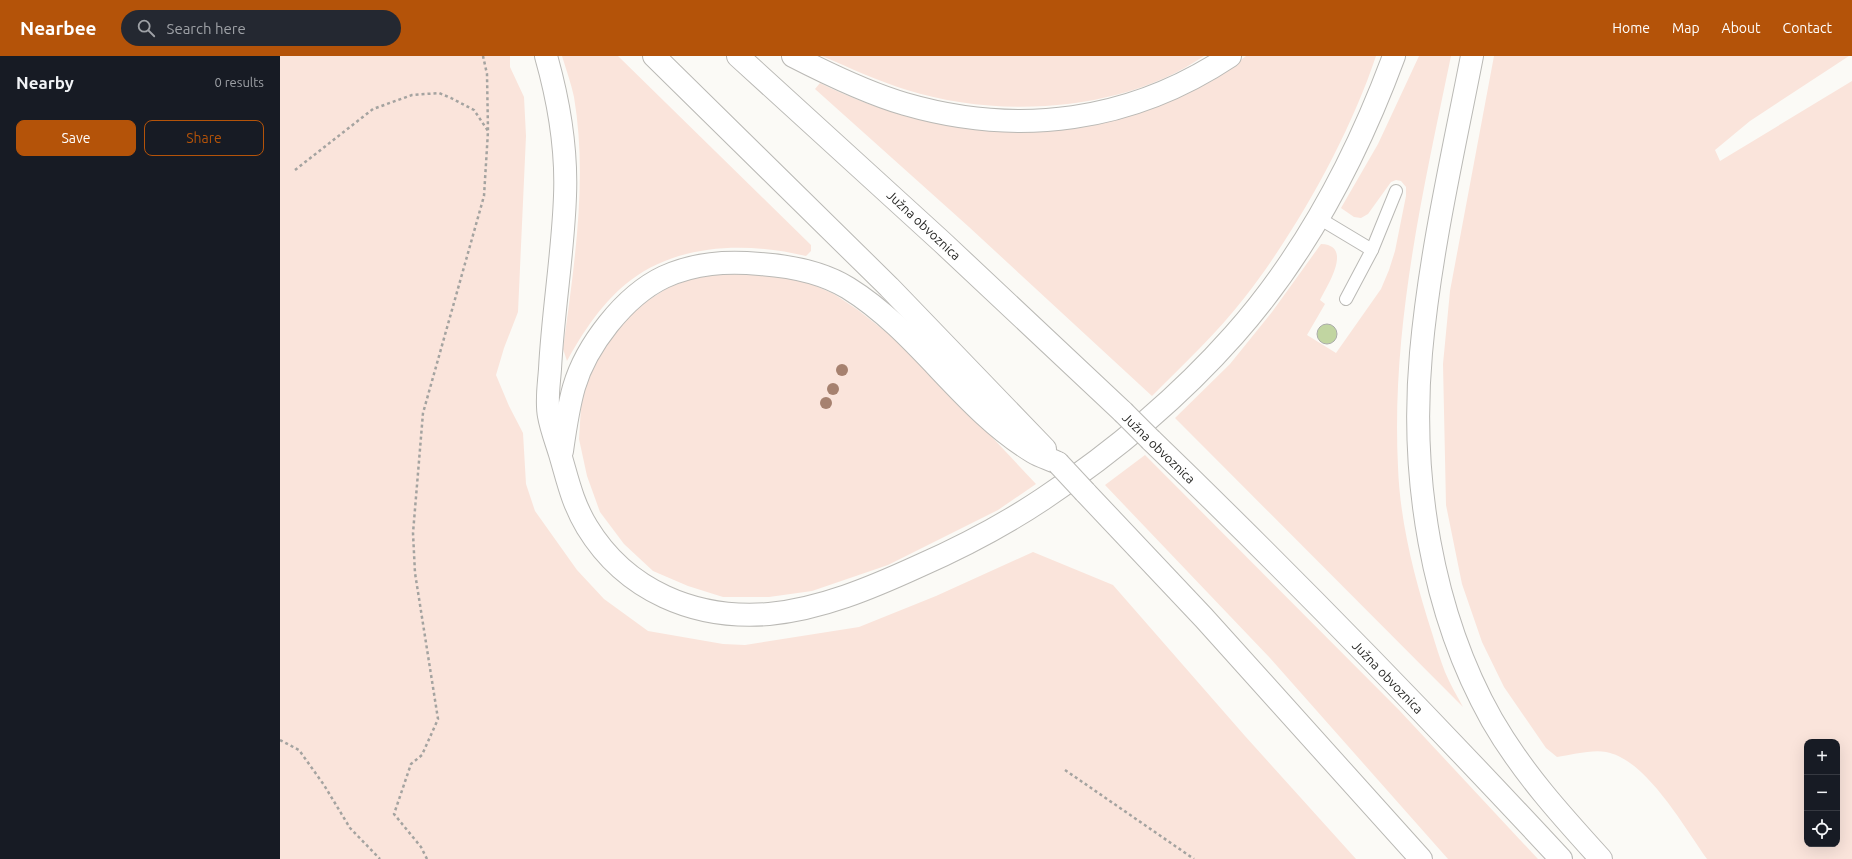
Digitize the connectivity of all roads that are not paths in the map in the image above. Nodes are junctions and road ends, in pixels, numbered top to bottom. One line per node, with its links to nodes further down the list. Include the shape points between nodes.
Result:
1 (546, 56): 12 (highway, via 560,108 566,191 552,335 548,414)
2 (654, 56): 13 (highway, via 889,287)
3 (738, 56): 15 (highway, Južna obvoznica, bridge, via 1123,412 1347,635)
4 (793, 56): 5 (highway, via 904,104 966,118 1029,121 1065,119 1123,107 1178,86)
5 (1230, 56)
6 (1394, 56): 9 (highway, via 1361,137)
7 (1472, 56): 16 (highway, via 1434,259 1421,354 1419,429 1424,511 1438,582 1458,648 1492,720 1544,796)
8 (1396, 191): 10 (lane)
9 (1317, 218): 10 (lane); 12 (highway, via 1262,301 1233,336 1195,376 1120,442 1044,499 984,535 882,583 839,599 768,614 696,608 667,599 621,569 589,531 568,487)
10 (1372, 250): 11 (lane)
11 (1346, 299)
12 (561, 458): 13 (highway, via 567,413 574,386 585,359 618,314 642,290 678,271 699,265 745,262 793,268 824,277 847,288 891,320 989,419 1034,453)
13 (1058, 463): 14 (highway, bridge, via 1204,618)
14 (1421, 859)
15 (1561, 859)
16 (1601, 859)

